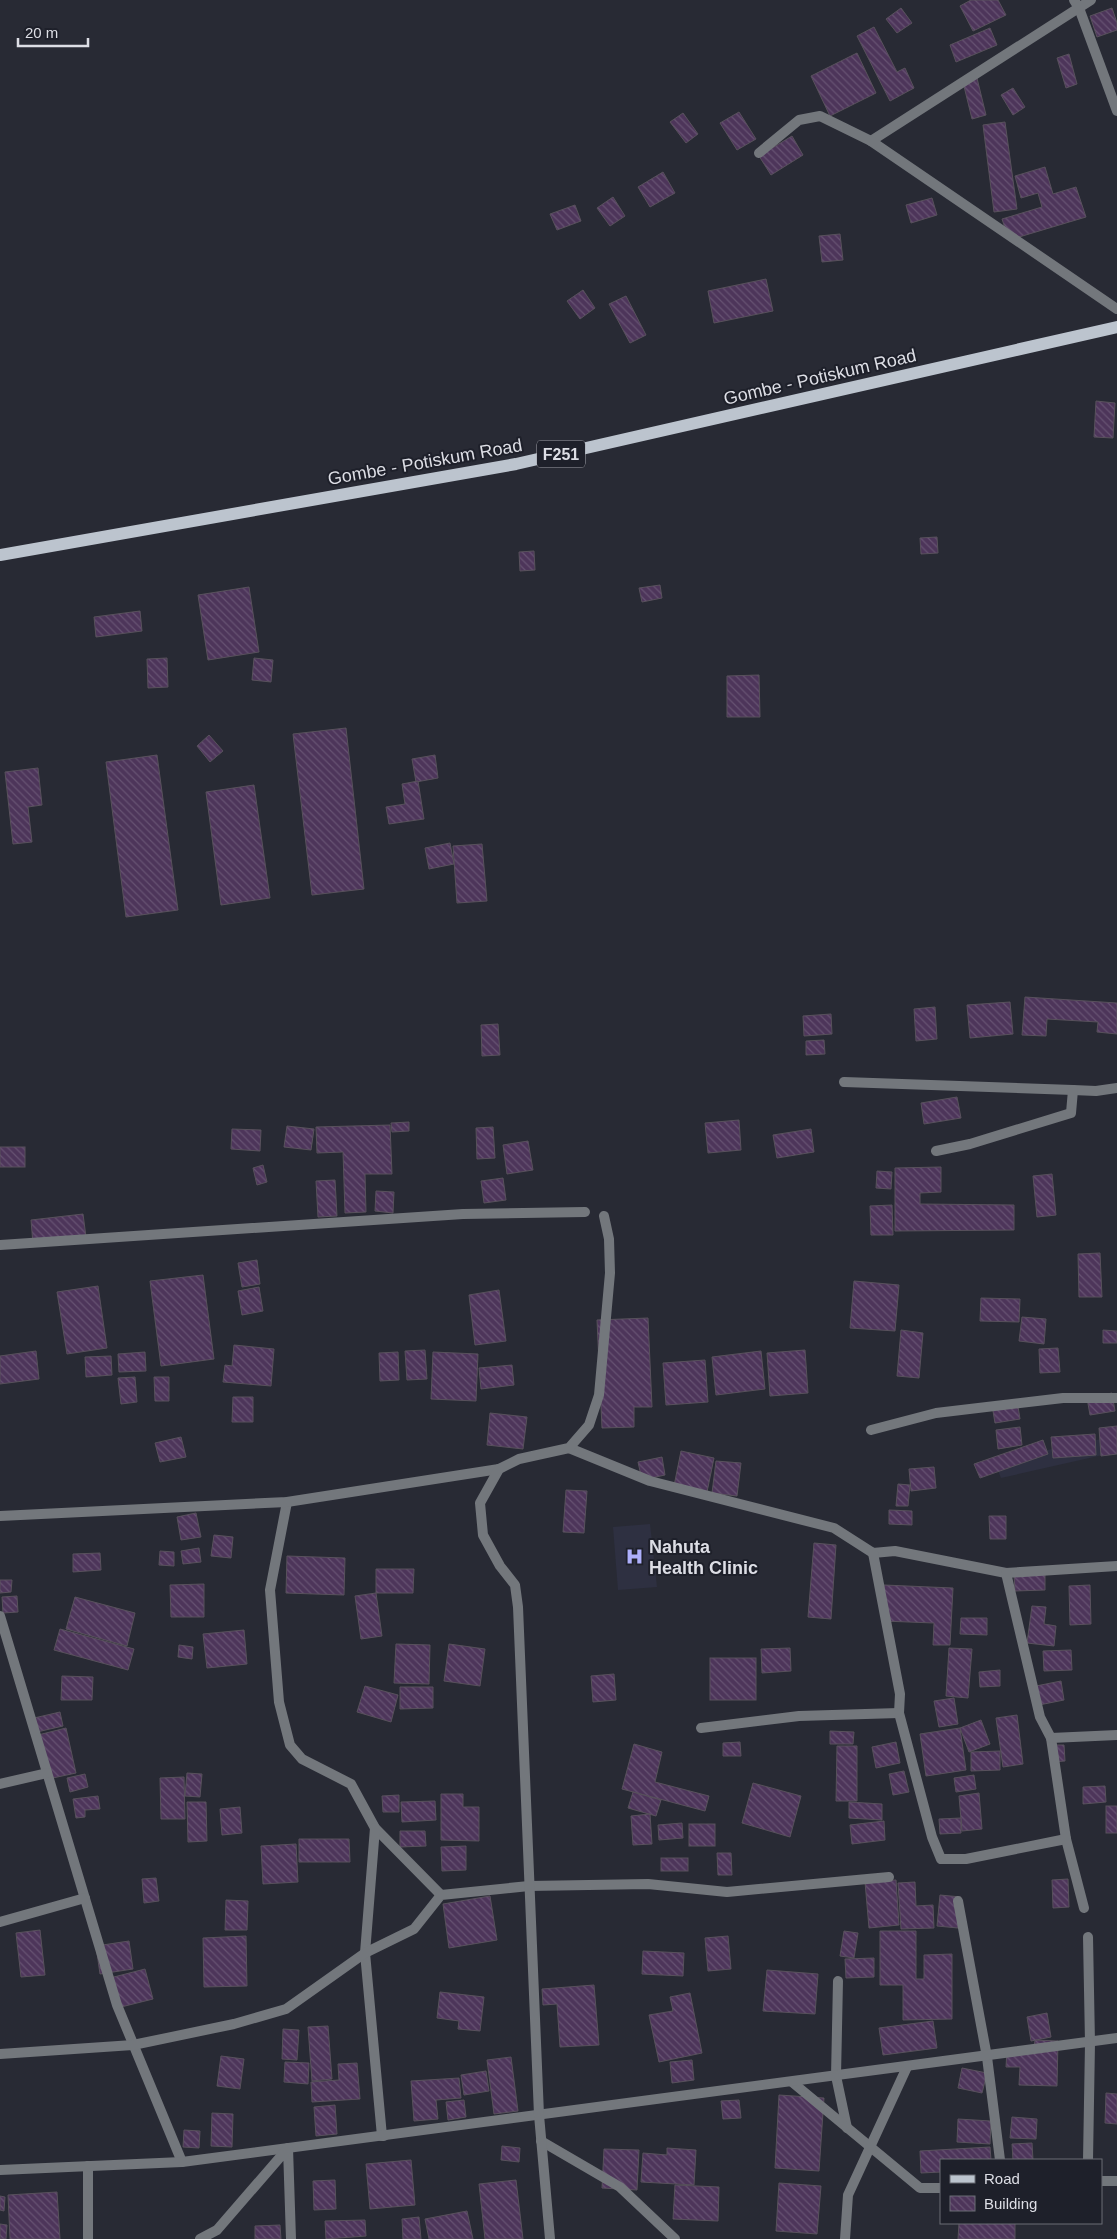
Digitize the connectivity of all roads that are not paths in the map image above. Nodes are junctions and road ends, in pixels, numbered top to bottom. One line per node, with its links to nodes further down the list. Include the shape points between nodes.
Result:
1 (1091, 0): 2 (street)
2 (1077, 4): 3 (street); 4 (street)
3 (1117, 111)
4 (871, 141): 5 (street, via 820,116 799,120); 6 (street)
5 (759, 153)
6 (1117, 309)
7 (1117, 327): 8 (main road, Gombe - Potiskum Road / F251, via 516,464)
8 (0, 555)
9 (844, 1082): 11 (street)
10 (1117, 1088): 11 (street)
11 (1073, 1090): 12 (street, via 1071,1113)
12 (936, 1151)
13 (585, 1212): 15 (street, via 464,1214)
14 (604, 1216): 18 (street, via 610,1273 599,1396 589,1425)
15 (0, 1245)
16 (1117, 1398): 17 (street, via 1063,1398 936,1413)
17 (871, 1430)
18 (569, 1448): 19 (street, via 519,1459); 22 (street, via 650,1481 834,1528)
19 (499, 1469): 20 (street); 36 (street, via 480,1504 483,1535 515,1585 518,1607)
20 (287, 1502): 21 (street); 33 (street, via 270,1590 280,1702 290,1745 302,1759 351,1784)
21 (0, 1516)
22 (873, 1553): 24 (street, via 895,1551); 27 (street, via 900,1694)
23 (1117, 1566): 24 (street)
24 (1006, 1573): 30 (street, via 1040,1718)
25 (0, 1616): 26 (street)
26 (4, 1649): 31 (street)
27 (899, 1713): 28 (street, via 799,1716); 34 (street, via 941,1859 966,1859)
28 (701, 1728)
29 (1117, 1735): 30 (street)
30 (1051, 1738): 34 (street)
31 (47, 1773): 32 (street); 38 (street)
32 (0, 1784)
33 (375, 1828): 37 (street); 43 (street)
34 (1066, 1839): 40 (street)
35 (889, 1877): 36 (street, via 727,1892 648,1884)
36 (529, 1886): 37 (street); 53 (street)
37 (441, 1895): 43 (street, via 414,1929)
38 (84, 1898): 41 (street); 47 (street, via 117,2005)
39 (958, 1901): 49 (street)
40 (1084, 1908)
41 (0, 1922)
42 (1088, 1937): 46 (street)
43 (365, 1953): 47 (street, via 286,2009 234,2024); 55 (street)
44 (838, 1981): 51 (street)
45 (1117, 2038): 46 (street)
46 (1090, 2043): 49 (street); 60 (street)
47 (133, 2045): 48 (street); 61 (street)
48 (0, 2054)
49 (987, 2057): 50 (street); 59 (street)
50 (907, 2067): 51 (street); 57 (street)
51 (836, 2076): 52 (street); 54 (street)
52 (792, 2082): 53 (street); 54 (street)
53 (539, 2115): 55 (street); 56 (street)
54 (847, 2128): 57 (street)
55 (383, 2136): 58 (street)
56 (542, 2141): 70 (street); 71 (street, via 620,2187)
57 (870, 2146): 66 (street, via 920,2188); 72 (street, via 848,2194)
58 (288, 2148): 61 (street); 68 (street, via 216,2230); 69 (street)
59 (1000, 2159)
60 (1088, 2159)
61 (182, 2162): 62 (street)
62 (88, 2166): 63 (street); 67 (street)
63 (0, 2170)
64 (1117, 2181): 65 (street)
65 (1102, 2182)
66 (940, 2188)
67 (88, 2239)
68 (200, 2239)
69 (291, 2239)
70 (550, 2239)
71 (674, 2239)
72 (845, 2239)

